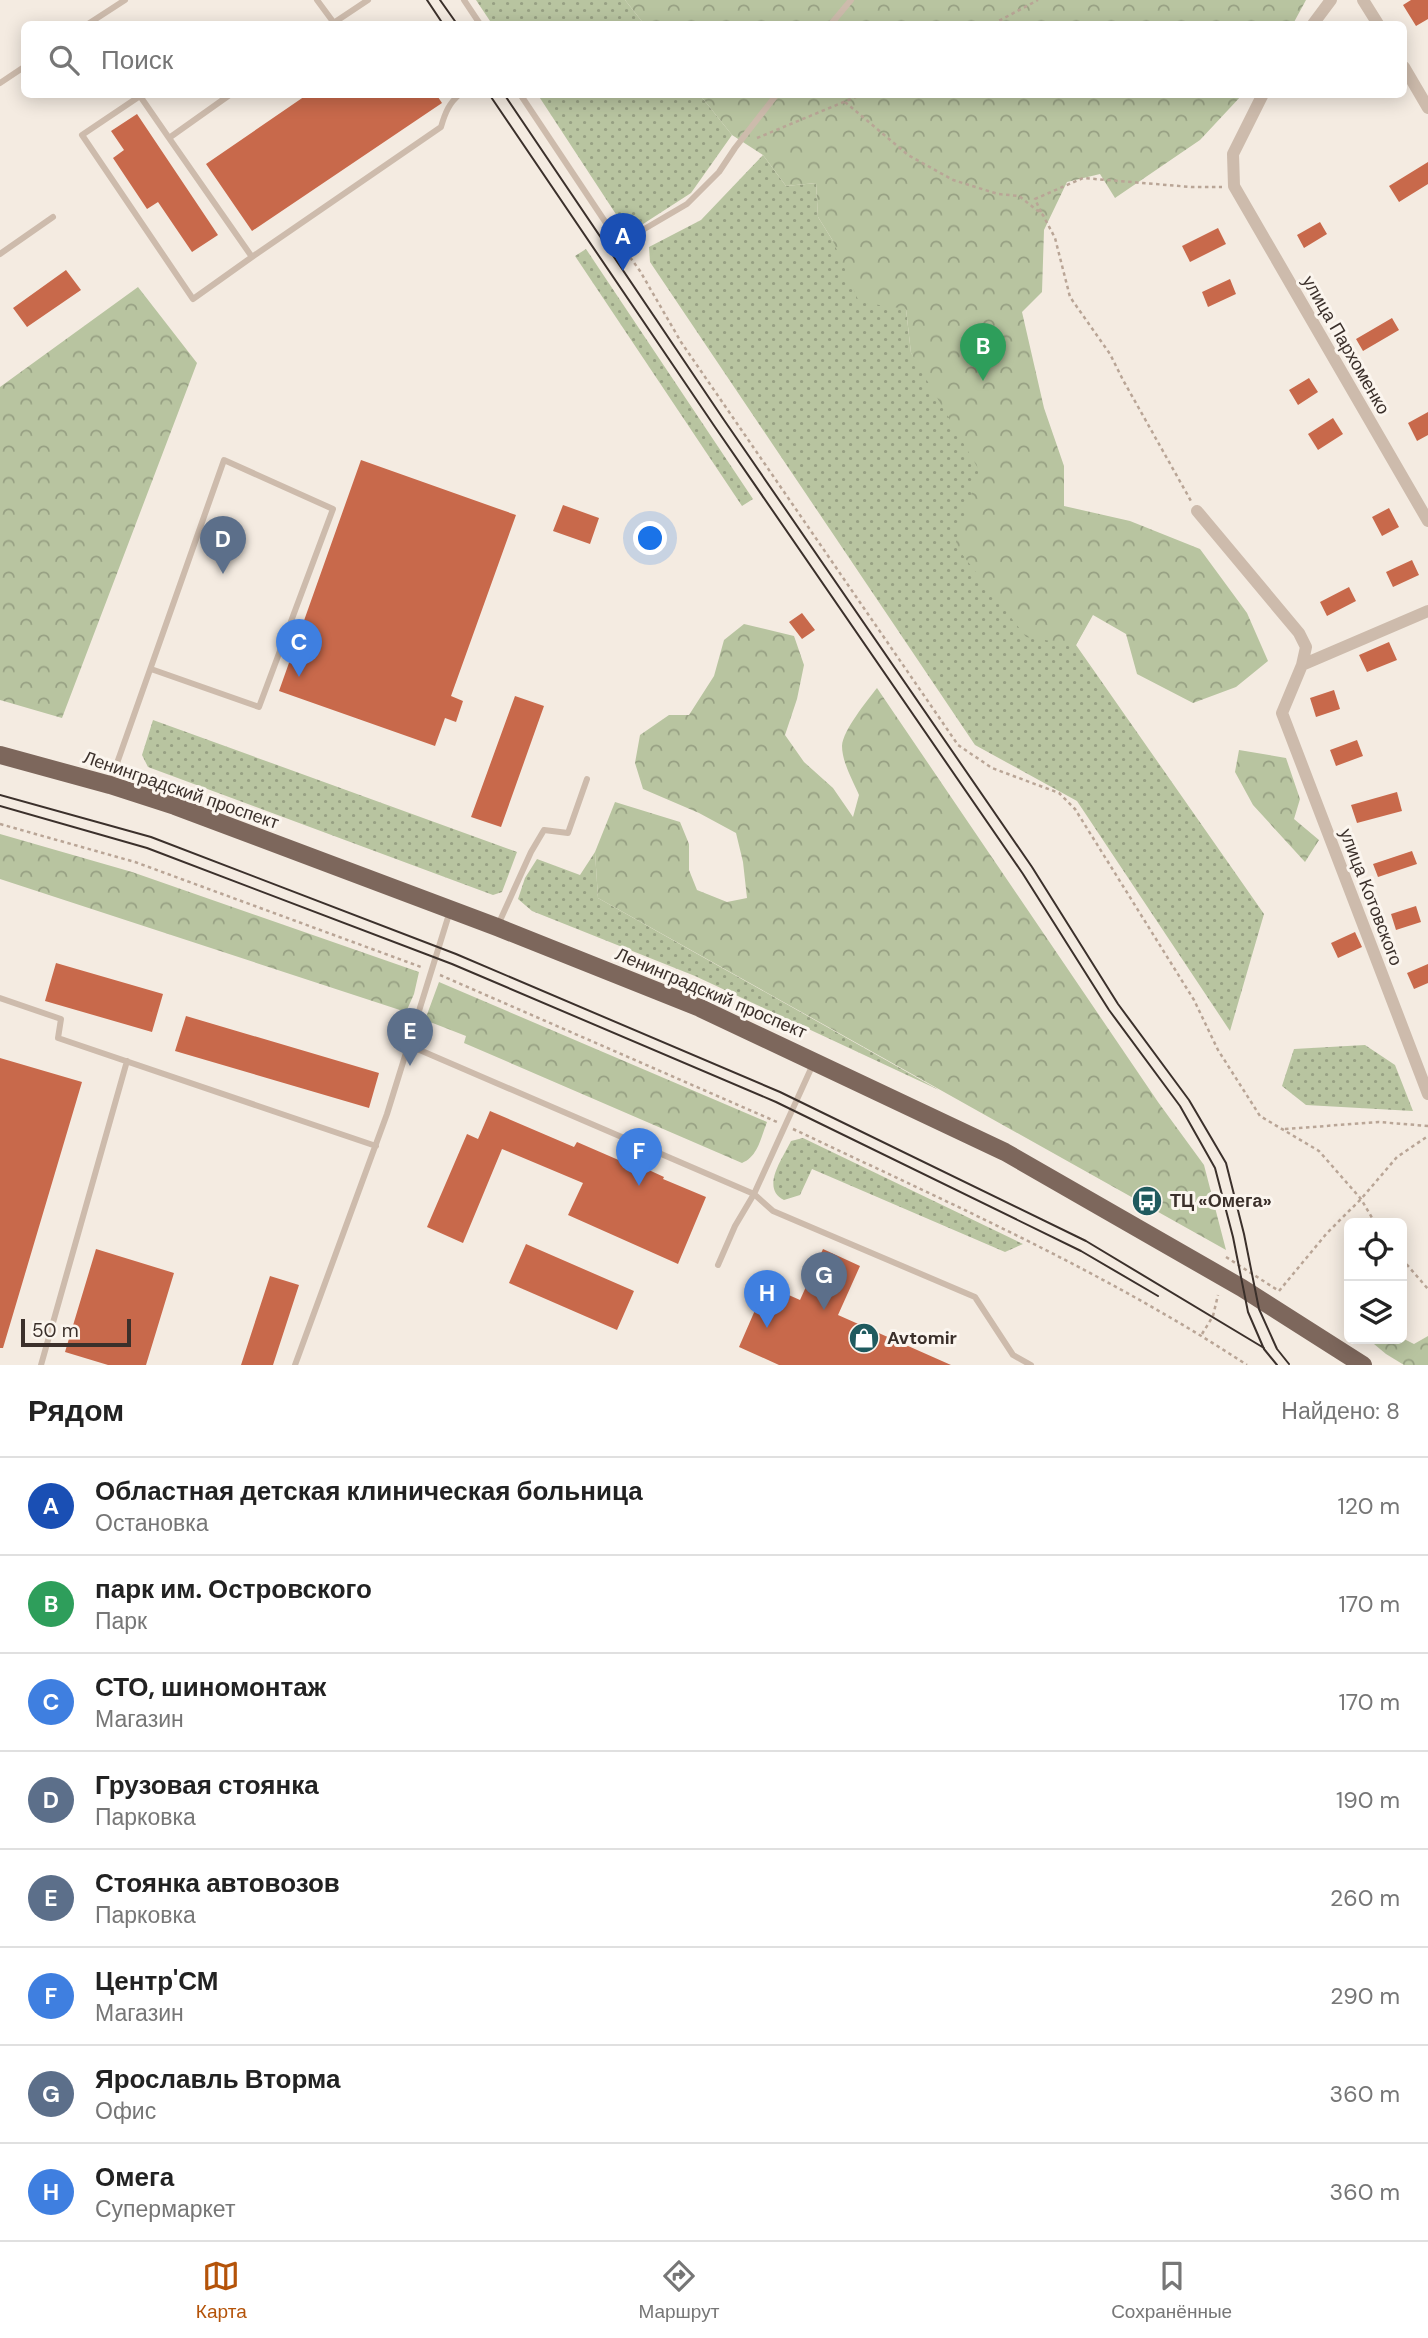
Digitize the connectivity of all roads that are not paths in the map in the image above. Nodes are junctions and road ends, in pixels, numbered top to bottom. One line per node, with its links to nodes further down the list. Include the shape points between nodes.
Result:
1 (125, 0): 8 (lane)
2 (317, 0): 9 (lane)
3 (368, 0): 10 (lane)
4 (464, 0): 11 (lane)
5 (851, 0): 12 (lane)
6 (1331, 0): 13 (street)
7 (1363, 0): 14 (street)
8 (93, 21)
9 (331, 21)
10 (337, 21)
11 (478, 21)
12 (834, 21)
13 (1315, 21)
14 (1376, 21)
15 (21, 69): 17 (lane)
16 (1407, 72): 25 (street)
17 (0, 83)
18 (137, 98): 29 (lane, via 82,135 193,299)
19 (141, 98): 26 (lane)
20 (225, 98): 26 (lane)
21 (455, 98): 29 (lane, via 441,127)
22 (523, 98): 23 (lane, via 614,235 629,238 687,204 719,172)
23 (773, 98)
24 (1261, 98): 31 (street, улица Пархоменко, via 1233,153 1234,186)
25 (1428, 108)
26 (169, 138): 29 (lane)
27 (53, 217): 28 (lane)
28 (0, 254)
29 (252, 257)
30 (1197, 511): 33 (street, via 1299,633 1306,648)
31 (1428, 521)
32 (1428, 611): 33 (street)
33 (1302, 665): 44 (street, улица Котовского, via 1282,713)
34 (151, 669): 34 (lane, via 259,707 333,509 224,460); 37 (lane)
35 (0, 755): 37 (main road, Ленинградский проспект)
36 (587, 779): 39 (lane, via 568,833 544,830)
37 (110, 785): 38 (main road, Ленинградский проспект)
38 (450, 909): 39 (main road, Ленинградский проспект); 41 (lane)
39 (497, 927): 42 (main road, Ленинградский проспект, via 700,1008)
40 (0, 998): 43 (lane, via 61,1019 58,1038)
41 (408, 1045): 45 (lane); 46 (lane)
42 (814, 1060): 46 (lane); 51 (main road, Ленинградский проспект, via 1005,1152 1242,1288)
43 (127, 1061): 45 (lane); 48 (lane)
44 (1428, 1094)
45 (376, 1146): 49 (lane)
46 (754, 1194): 47 (lane); 50 (lane, via 773,1211 975,1297 1013,1355)
47 (719, 1265)
48 (41, 1365)
49 (295, 1365)
50 (1031, 1365)
51 (1363, 1365)

